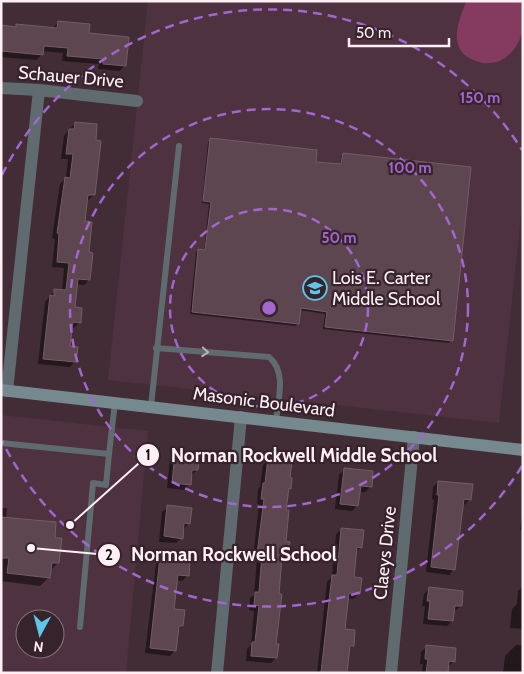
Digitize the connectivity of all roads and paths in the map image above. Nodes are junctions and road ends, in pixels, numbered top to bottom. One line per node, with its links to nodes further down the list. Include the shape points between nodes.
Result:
1 (1, 88): 2 (street, Schauer Drive)
2 (39, 90): 3 (street, Schauer Drive); 6 (street)
3 (138, 101)
4 (179, 146): 5 (lane)
5 (156, 348): 8 (lane); 10 (lane, one-way to 10, via 269,358 279,371)
6 (4, 391): 7 (street, Masonic Boulevard)
7 (114, 402): 8 (street, Masonic Boulevard); 14 (lane)
8 (150, 406): 9 (street, Masonic Boulevard)
9 (241, 417): 10 (street, Masonic Boulevard); 16 (street)
10 (276, 421): 11 (street, Masonic Boulevard)
11 (414, 437): 13 (street, Masonic Boulevard); 17 (street, Claeys Drive)
12 (1, 443): 14 (lane)
13 (523, 450)
14 (109, 454): 15 (lane, via 106,485 93,483)
15 (80, 627)
16 (217, 673)
17 (391, 673)

